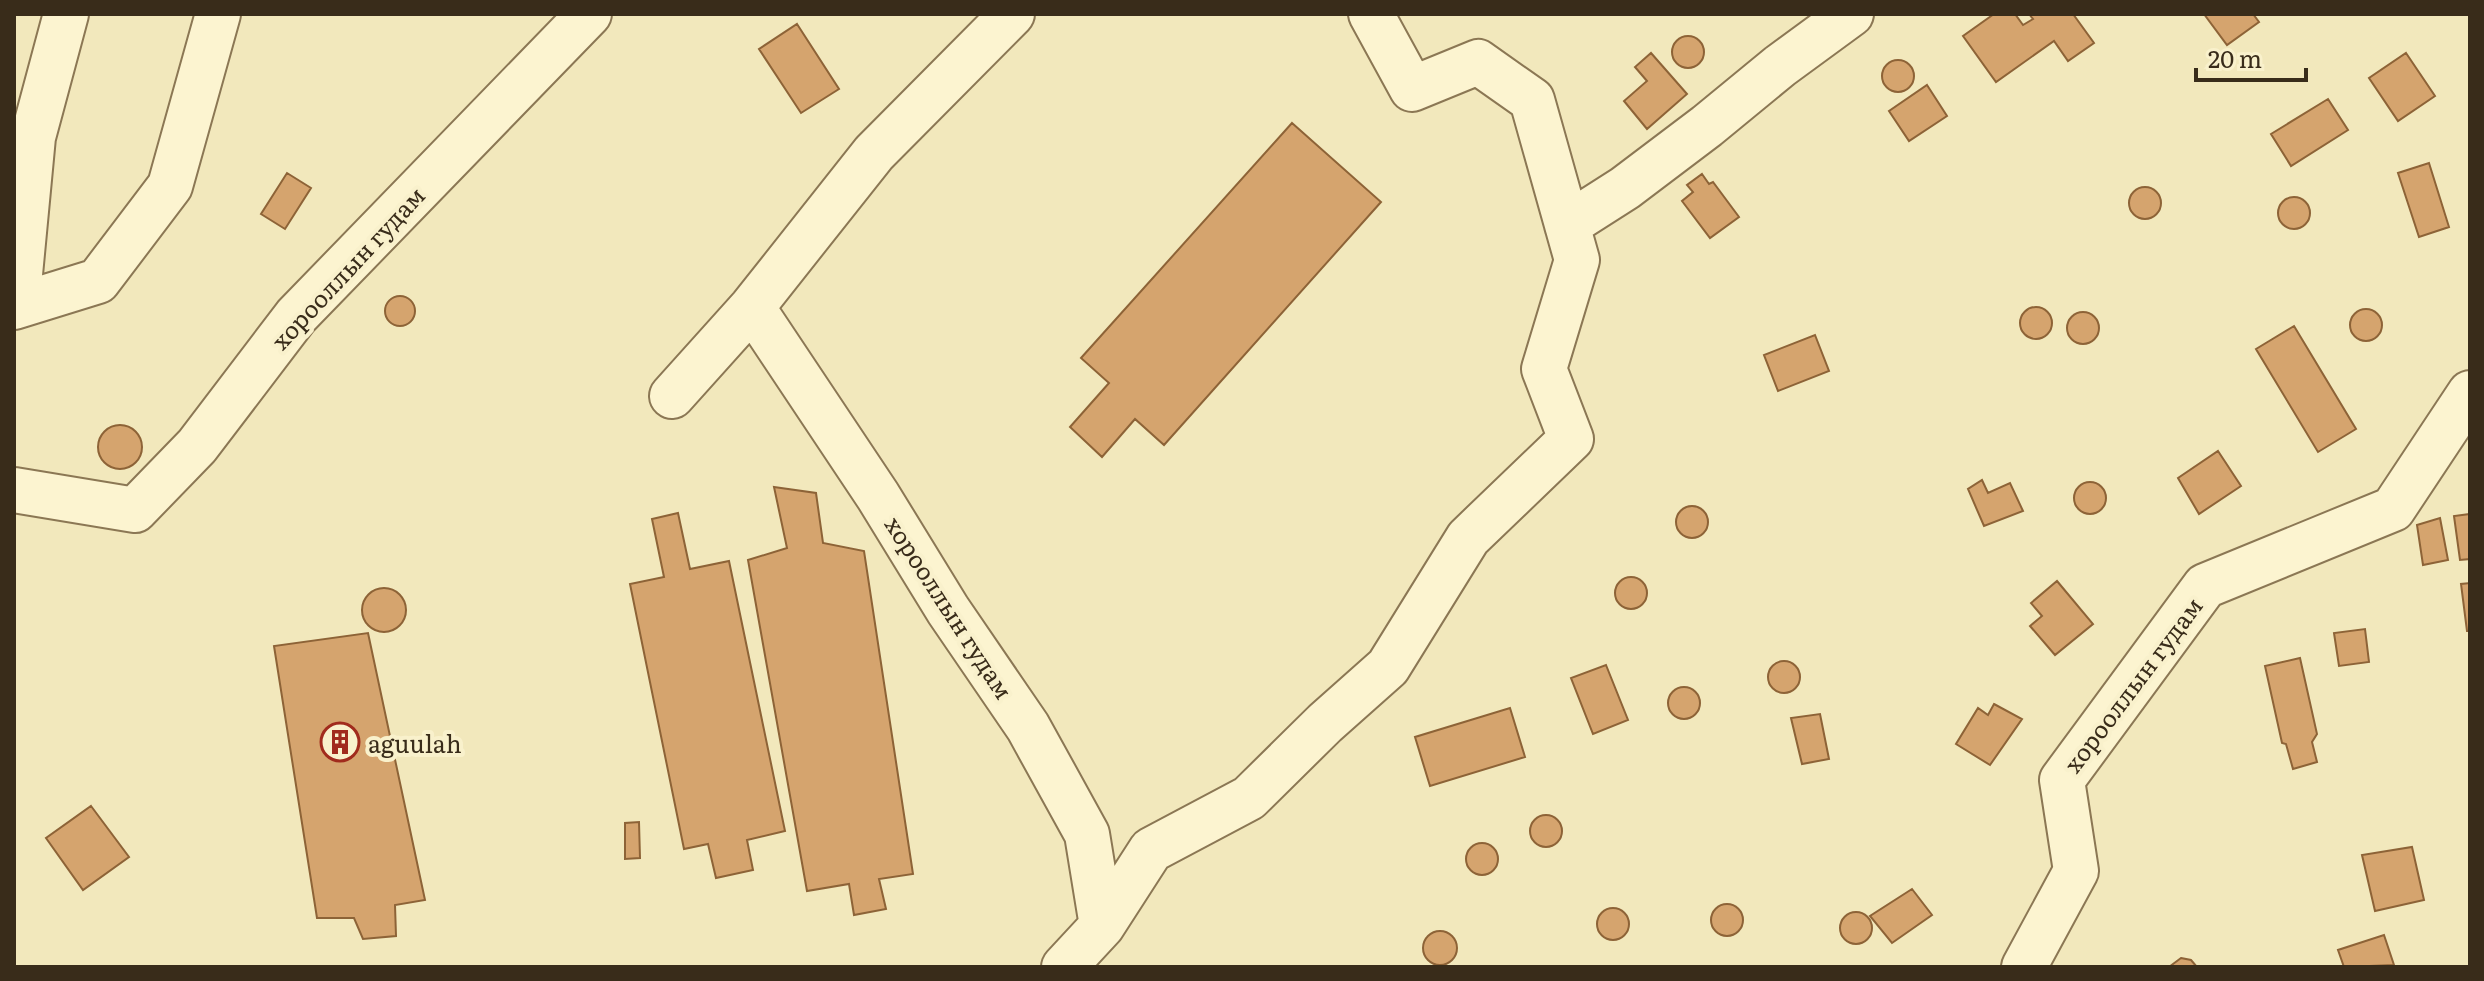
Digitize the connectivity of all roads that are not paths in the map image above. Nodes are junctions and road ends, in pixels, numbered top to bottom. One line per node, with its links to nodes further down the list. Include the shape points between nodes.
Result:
1 (66, 14): 8 (street, via 33,137)
2 (218, 14): 8 (street, via 170,186 98,281)
3 (589, 14): 12 (street, хорооллын гудам, via 296,316 197,446 135,510)
4 (1012, 14): 9 (street, via 874,153)
5 (1371, 14): 7 (street, via 1412,89 1478,62 1532,100)
6 (1851, 14): 7 (street, via 1625,188)
7 (1567, 225): 13 (street, via 1577,260 1544,369 1571,439 1468,538 1388,667 1249,798 1151,850)
8 (16, 306)
9 (752, 307): 11 (street); 13 (street, хорооллын гудам, via 1028,727 1087,834)
10 (2470, 393): 14 (street, хорооллын гудам, via 2393,509 2205,586 2062,780 2076,871)
11 (672, 396)
12 (14, 490)
13 (1102, 926): 15 (street)
14 (2014, 965)
15 (1064, 967)

